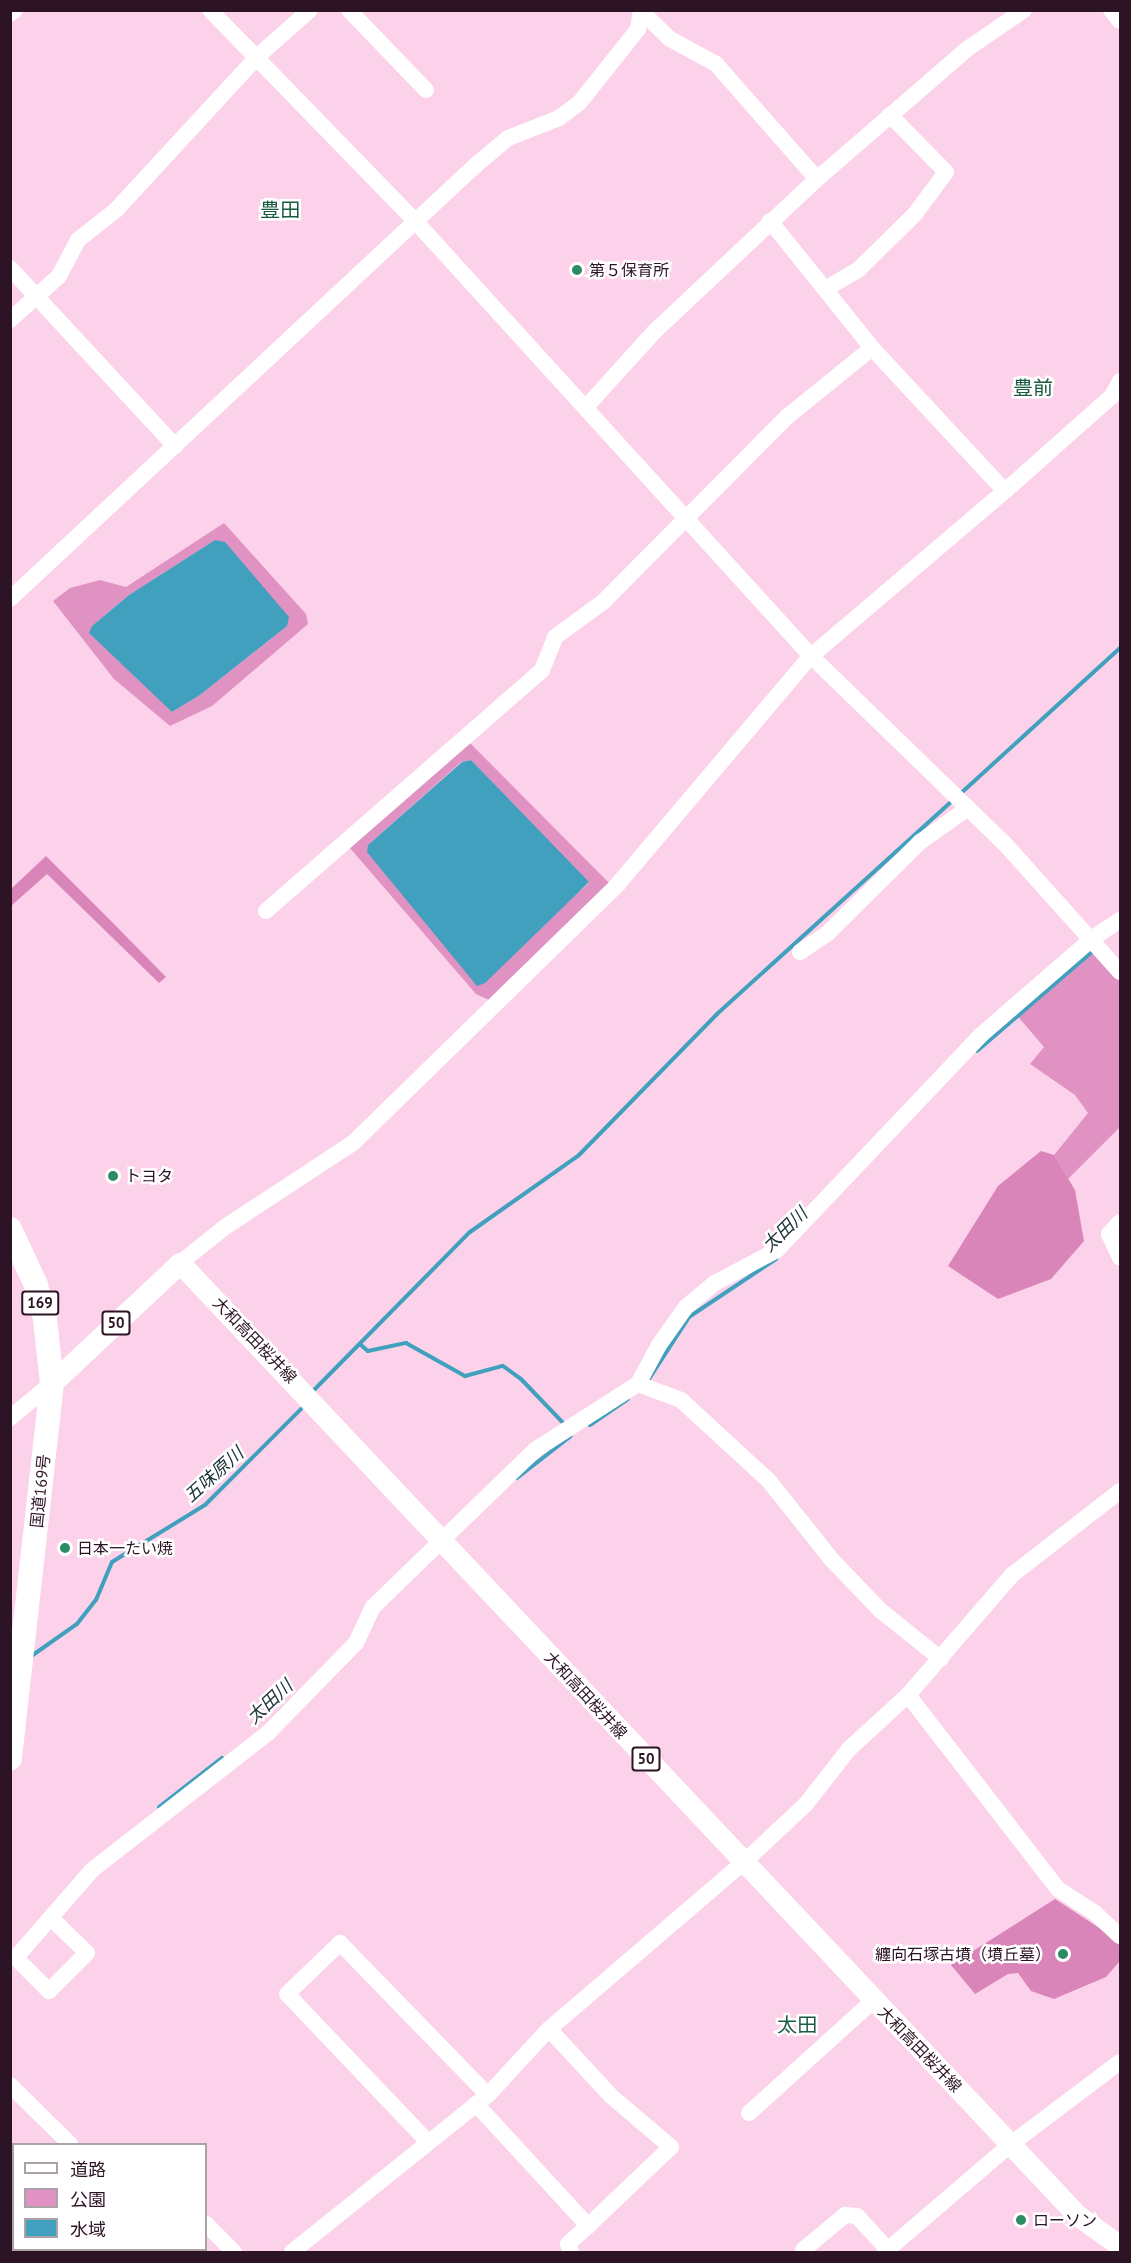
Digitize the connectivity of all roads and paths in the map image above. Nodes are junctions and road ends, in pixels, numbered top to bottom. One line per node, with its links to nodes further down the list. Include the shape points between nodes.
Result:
1 (15, 10): 8 (street)
2 (210, 10): 10 (street)
3 (310, 10): 10 (street)
4 (349, 10): 11 (street)
5 (1024, 10): 12 (street, via 967,49)
6 (1111, 10): 9 (street)
7 (641, 11): 13 (street, via 670,39 716,64); 14 (street, via 638,29 580,102 559,118 508,138)
8 (10, 14)
9 (1120, 21)
10 (258, 56): 14 (street); 18 (street, via 116,210 78,240 59,276)
11 (426, 90)
12 (890, 115): 13 (street); 17 (street, via 946,172 915,214 858,270)
13 (817, 179): 15 (street)
14 (416, 222): 22 (street); 23 (street)
15 (770, 222): 17 (street); 22 (street, via 654,332)
16 (10, 268): 18 (street)
17 (825, 290): 20 (street)
18 (36, 296): 19 (street); 23 (street)
19 (10, 321)
20 (872, 348): 24 (street); 25 (street, via 788,416)
21 (1120, 381): 24 (street, via 1112,396)
22 (587, 406): 25 (street)
23 (176, 446): 26 (street)
24 (1005, 491): 27 (street)
25 (687, 518): 27 (street); 29 (street, via 603,602 555,637 542,670)
26 (10, 599)
27 (811, 656): 28 (street); 37 (street, via 618,884 353,1143 225,1227)
28 (968, 808): 31 (street); 32 (street, via 920,842 827,934)
29 (266, 911)
30 (1120, 920): 31 (street)
31 (1093, 938): 33 (street); 39 (street, via 973,1043 777,1250 715,1283 686,1307)
32 (800, 952)
33 (1120, 972)
34 (1120, 1222): 36 (street, via 1109,1234)
35 (10, 1229): 38 (highway, 国道169号 / 169, via 42,1308)
36 (1120, 1258)
37 (180, 1263): 38 (main road, 50); 43 (main road, 大和高田桜井線 / 50)
38 (52, 1383): 40 (street); 41 (highway, 国道169号 / 169)
39 (638, 1384): 43 (street, via 535,1450); 44 (street, via 681,1400 769,1481 832,1560 886,1616)
40 (16, 1414): 41 (street, via 35,1411)
41 (46, 1438): 46 (highway, 国道169号 / 169)
42 (1120, 1491): 44 (street, via 1012,1575)
43 (442, 1541): 47 (main road, 大和高田桜井線 / 50); 48 (street, via 373,1607 356,1643 269,1732 92,1870)
44 (941, 1659): 45 (street)
45 (908, 1695): 47 (street, via 849,1749 806,1804); 49 (street, via 1058,1889 1095,1913)
46 (10, 1760)
47 (743, 1863): 50 (main road, 大和高田桜井線 / 50); 51 (street)
48 (51, 1918)
49 (1120, 1936)
50 (873, 2000): 55 (street); 58 (main road, 大和高田桜井線 / 50)
51 (549, 2029): 54 (street); 60 (street, via 611,2096 671,2146)
52 (1120, 2062): 58 (street)
53 (10, 2085): 57 (street)
54 (482, 2100): 56 (street); 56 (street, via 340,1943 287,1994); 60 (street)
55 (749, 2113)
56 (428, 2142): 65 (street)
57 (68, 2143)
58 (1011, 2144): 61 (main road, 大和高田桜井線 / 50, via 1077,2215); 63 (street)
59 (207, 2225): 64 (street)
60 (588, 2226): 66 (street, via 568,2244)
61 (1120, 2246)
62 (803, 2250): 63 (street, via 845,2215 856,2217)
63 (892, 2250)
64 (234, 2253)
65 (292, 2253)
66 (571, 2253)

